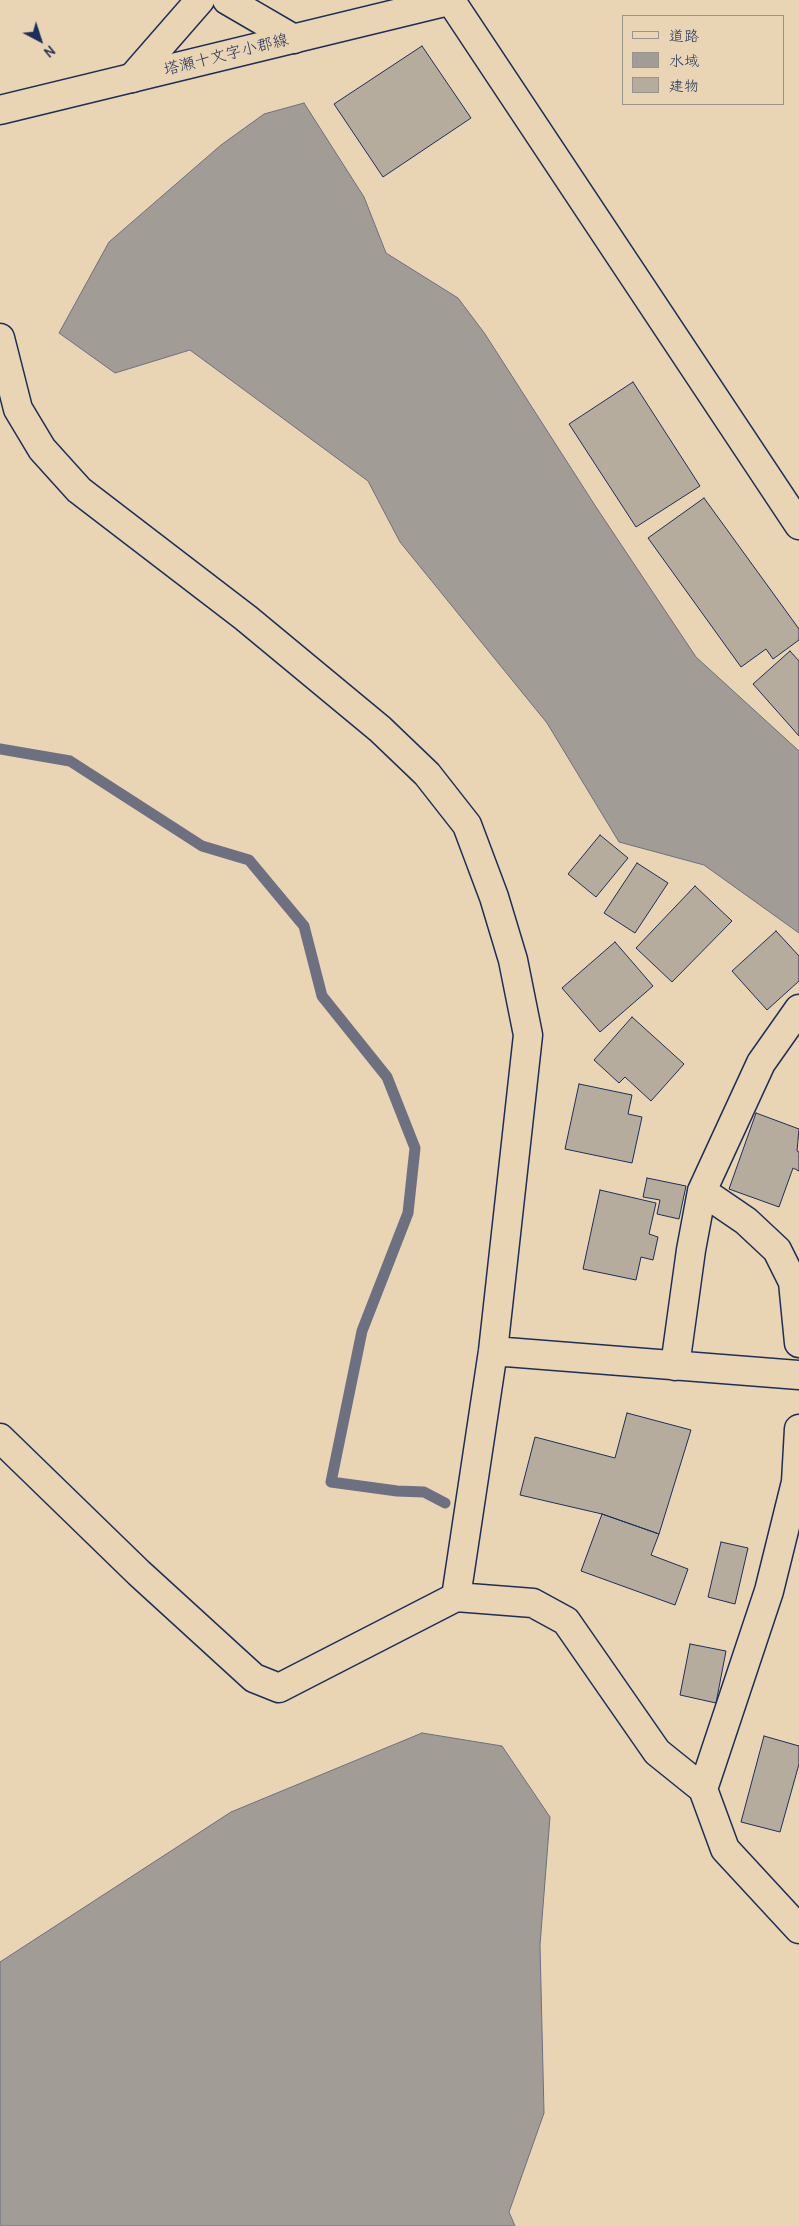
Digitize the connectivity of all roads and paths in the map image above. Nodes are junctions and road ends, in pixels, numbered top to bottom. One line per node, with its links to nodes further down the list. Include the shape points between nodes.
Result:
1 (200, 0): 5 (street)
2 (227, 0): 4 (street)
3 (452, 0): 4 (street, 塔瀬十文字小郡線); 8 (street)
4 (294, 39): 5 (street, 塔瀬十文字小郡線)
5 (132, 78): 6 (street, 塔瀬十文字小郡線)
6 (0, 110)
7 (0, 338): 12 (street, via 18,409 42,449 79,490 246,618 380,729 427,774 467,825 513,960 528,1035)
8 (799, 526)
9 (799, 1009): 10 (street, via 761,1064)
10 (702, 1191): 11 (street, via 746,1222 777,1250 793,1282); 13 (street)
11 (799, 1342)
12 (493, 1351): 13 (street); 17 (street)
13 (675, 1366): 14 (street)
14 (799, 1375)
15 (799, 1429): 18 (street, via 796,1482 769,1591)
16 (0, 1438): 17 (street, via 139,1573 254,1678 279,1688)
17 (456, 1597): 18 (street, via 533,1603 566,1621 657,1752)
18 (702, 1790): 19 (street, via 726,1849)
19 (799, 1929)

